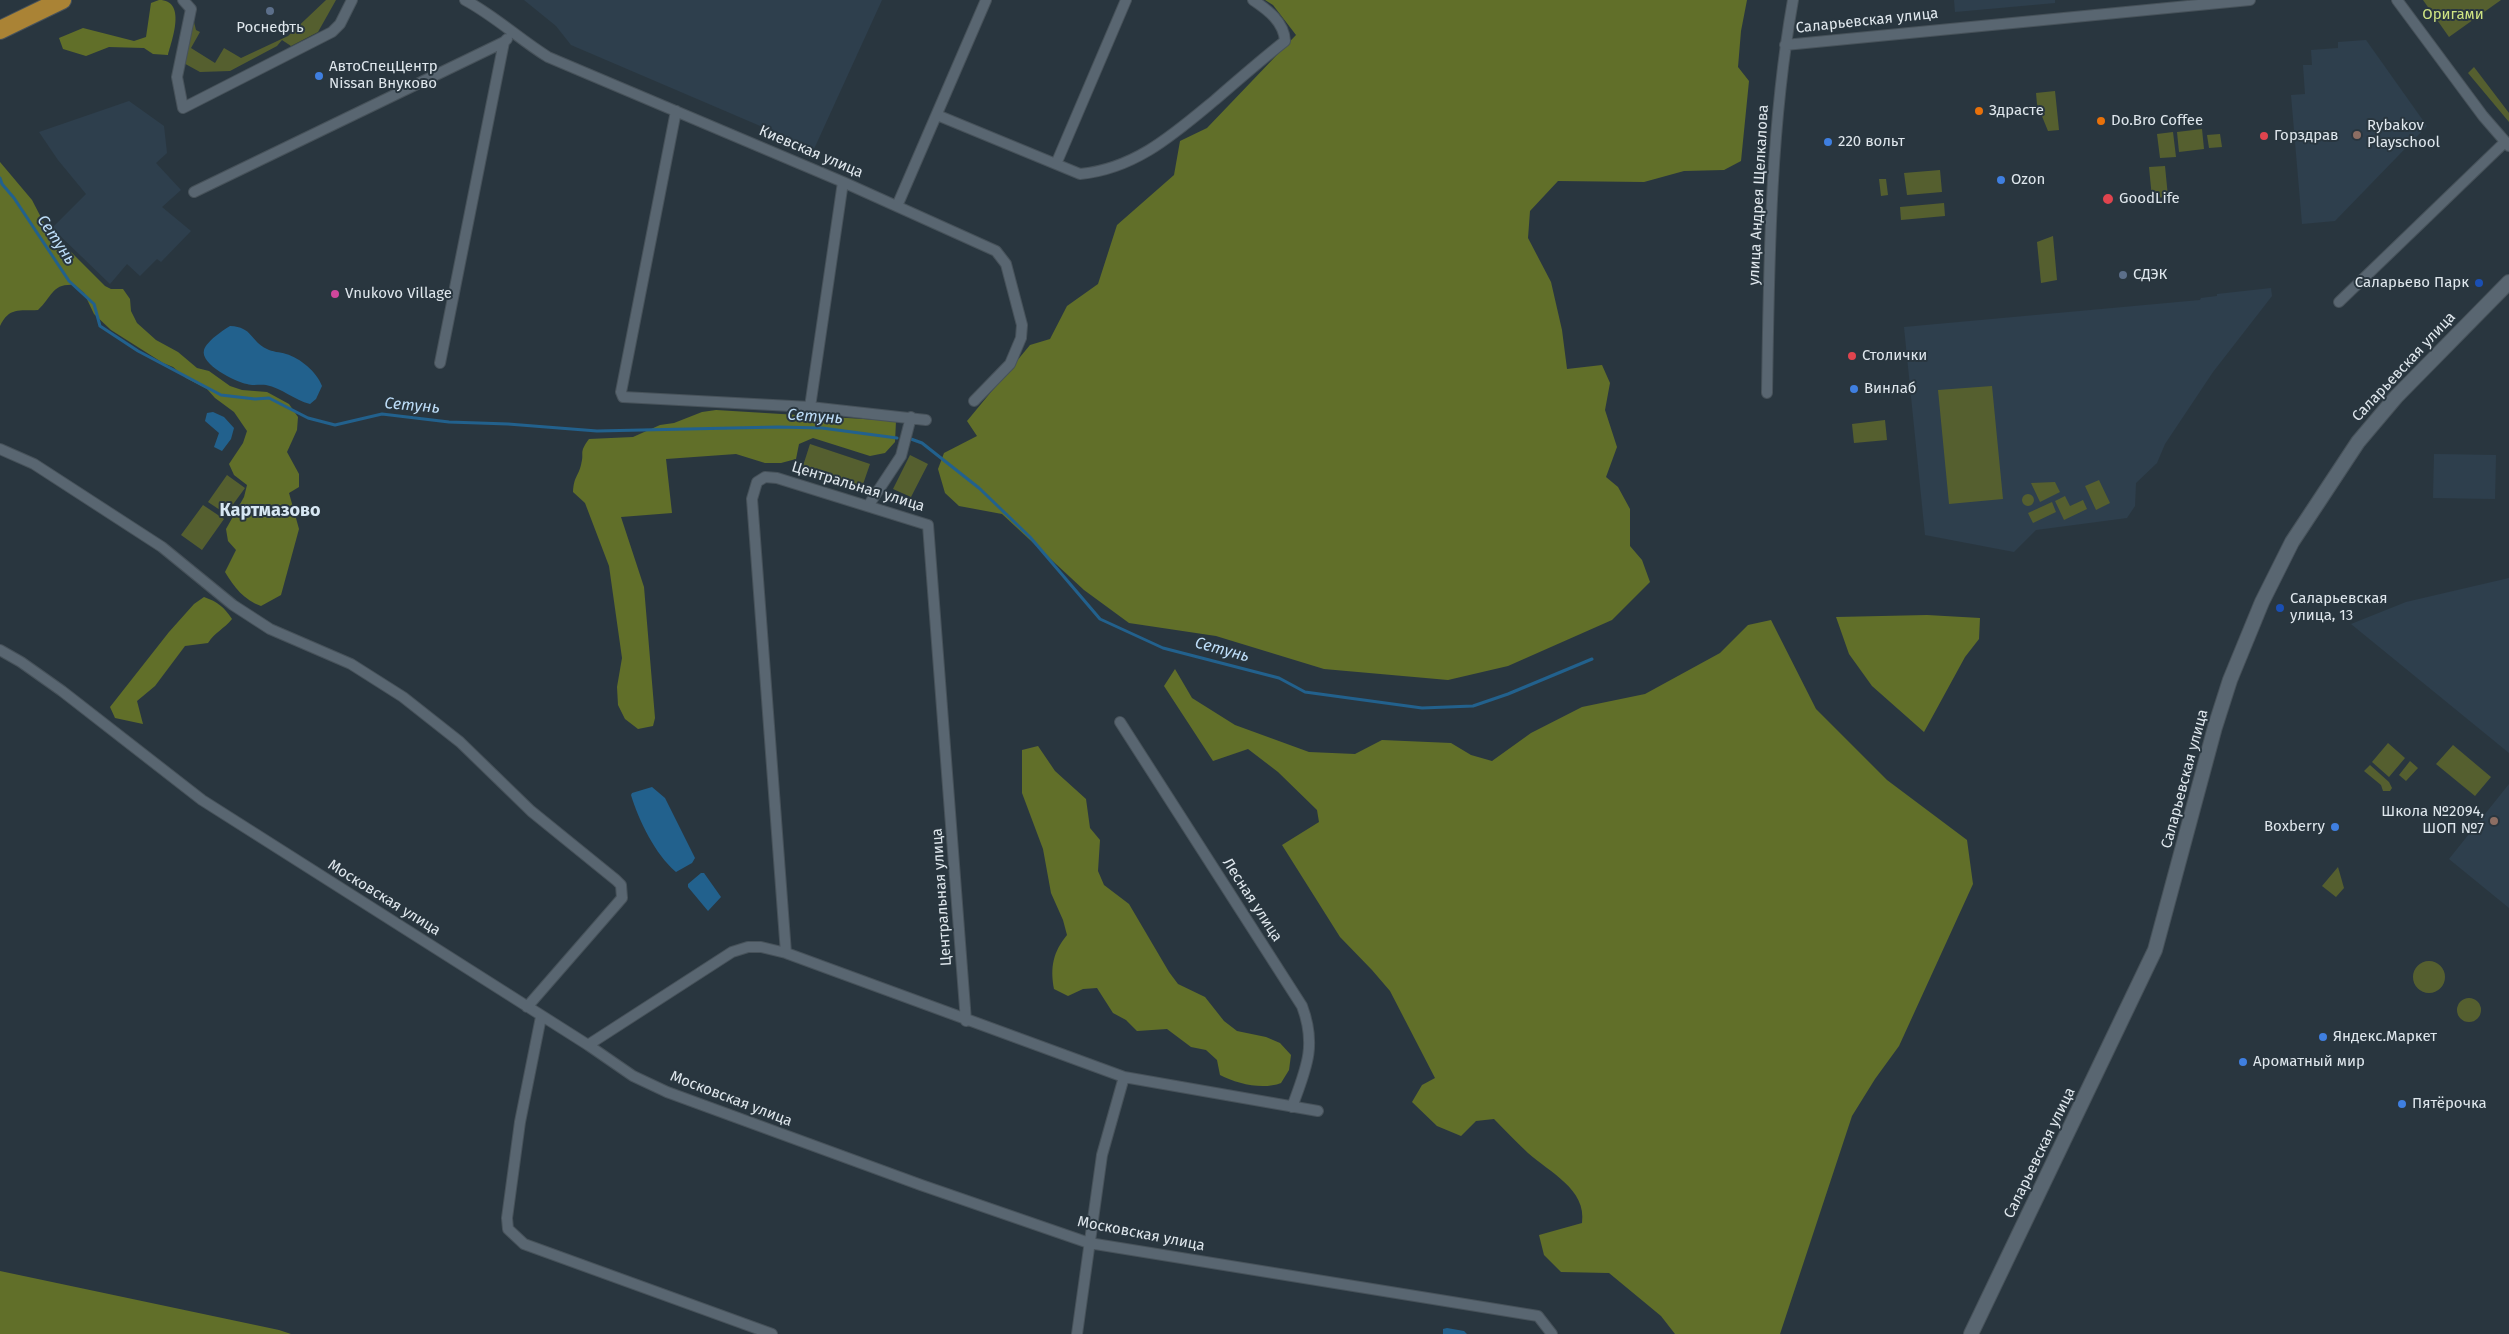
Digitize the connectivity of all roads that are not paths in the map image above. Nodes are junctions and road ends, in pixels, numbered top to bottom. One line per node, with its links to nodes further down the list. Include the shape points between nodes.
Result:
1 (62, 0): 11 (highway)
2 (183, 0): 3 (street, via 191,9 177,77 183,108 332,32 340,24)
3 (352, 0)
4 (465, 0): 12 (street, Киевская улица, via 505,25)
5 (986, 0): 16 (street)
6 (1126, 0): 18 (street)
7 (1252, 0): 18 (street, via 1269,10 1284,30 1285,41 1170,138 1136,158 1101,172 1080,174)
8 (1793, 0): 14 (street, улица Андрея Щелкалова)
9 (2250, 0): 14 (street, Саларьевская улица)
10 (2397, 0): 17 (street)
11 (0, 30)
12 (513, 34): 13 (street); 15 (street, Киевская улица, via 548,57)
13 (504, 42): 20 (street); 24 (street)
14 (1785, 45): 25 (street, улица Андрея Щелкалова, via 1774,169)
15 (676, 111): 19 (street, Киевская улица); 27 (street, via 621,392 623,397)
16 (937, 115): 18 (street); 21 (street)
17 (2507, 144): 23 (street)
18 (1056, 164)
19 (843, 182): 21 (street, Киевская улица); 27 (street)
20 (194, 192)
21 (897, 206): 26 (street, Киевская улица, via 984,244 996,251 1006,264 1022,325 1021,338 1010,364)
22 (2509, 282): 46 (street, Саларьевская улица, via 2396,397 2358,442 2292,542 2263,599 2230,680 2155,950)
23 (2339, 302)
24 (440, 364)
25 (1766, 394)
26 (974, 401)
27 (810, 407): 28 (street)
28 (911, 418): 29 (street); 31 (street, via 901,456)
29 (926, 420)
30 (0, 449): 35 (street, via 34,464 162,547 233,605 270,629 351,664 403,697 460,742 531,811 621,885 622,898)
31 (868, 506): 34 (street, Центральная улица, via 776,478 765,477 753,489); 37 (street, Центральная улица, via 925,522 930,529)
32 (0, 650): 35 (street, Московская улица, via 62,691 202,800)
33 (1120, 722): 40 (street, Лесная улица, via 1302,1006 1310,1026 1310,1044 1305,1072)
34 (786, 953): 37 (street); 38 (street, via 761,947 732,952)
35 (527, 1007): 36 (street, Московская улица)
36 (541, 1017): 38 (street, Московская улица); 43 (street, via 520,1122 508,1229 524,1244)
37 (966, 1021): 39 (street)
38 (588, 1045): 42 (street, Московская улица, via 632,1076 675,1095)
39 (1124, 1077): 40 (street); 42 (street, via 1102,1155)
40 (1292, 1107): 41 (street)
41 (1318, 1111)
42 (1088, 1243): 44 (street); 45 (street, Московская улица, via 1538,1316)
43 (772, 1334)
44 (1077, 1334)
45 (1552, 1334)
46 (1971, 1334)

